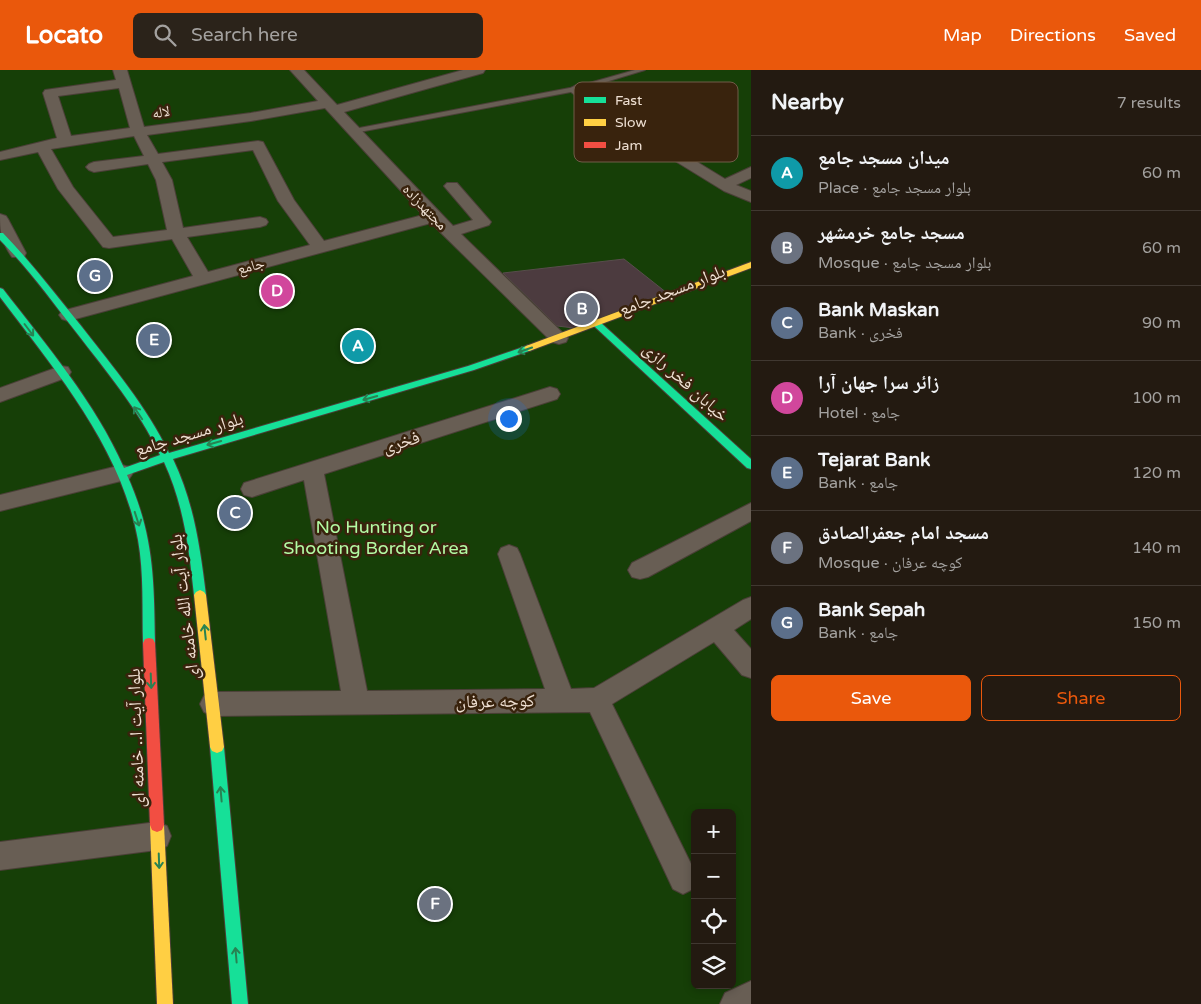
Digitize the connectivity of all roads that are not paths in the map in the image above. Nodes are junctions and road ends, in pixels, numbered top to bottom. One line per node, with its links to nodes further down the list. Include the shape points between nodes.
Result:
1 (297, 70): 7 (street, مجتهدزاده)
2 (478, 70): 7 (street, لاله)
3 (642, 70): 5 (lane)
4 (122, 77): 8 (street); 10 (street, via 50,93)
5 (598, 82)
6 (574, 88): 9 (lane)
7 (331, 106): 8 (street, لاله); 9 (street, مجتهدزاده)
8 (138, 131): 10 (street, لاله); 13 (street)
9 (354, 131): 20 (street, مجتهدزاده)
10 (66, 141): 11 (street, لاله)
11 (43, 146): 12 (street, لاله); 24 (street, via 66,189 109,243)
12 (0, 156)
13 (153, 159): 15 (street); 24 (street, via 164,180); 26 (street, via 258,144 286,201)
14 (687, 162): 17 (street)
15 (94, 167)
16 (751, 172): 17 (street)
17 (725, 185): 19 (street)
18 (452, 186): 23 (street, via 483,222)
19 (751, 197)
20 (434, 217): 23 (street, مجتهدزاده); 26 (street, جامع)
21 (0, 219): 27 (street)
22 (260, 222): 24 (street)
23 (450, 232): 33 (street, مجتهدزاده)
24 (178, 234): 29 (street)
25 (0, 235): 27 (main road, بلوار آیت الله خامنه ای)
26 (320, 248): 29 (street, جامع)
27 (18, 253): 31 (main road, بلوار آیت الله خامنه ای)
28 (751, 265): 32 (main road, بلوار مسجد جامع)
29 (203, 279): 31 (street, جامع)
30 (1, 293): 34 (main road, one-way to 34)
31 (68, 315): 37 (main road, بلوار آیت الله خامنه ای, one-way to 31)
32 (597, 324): 33 (main road, بلوار مسجد جامع); 38 (main road, خیابان فخر رازی)
33 (559, 338): 37 (main road, بلوار مسجد جامع, one-way to 37, via 471,368)
34 (61, 372): 36 (street); 40 (main road, via 105,437)
35 (550, 394): 39 (street, فخری)
36 (0, 395)
37 (167, 457): 40 (main road, بلوار مسجد جامع); 41 (main road, بلوار آیت الله خامنه ای)
38 (751, 465)
39 (314, 471): 42 (street, فخری); 52 (street)
40 (122, 473): 41 (main road, بلوار مسجد جامع); 43 (street); 54 (main road, بلوار آیت ا.. خامنه ای, one-way to 54, via 140,526 146,570)
41 (170, 474): 53 (main road, بلوار آیت الله خامنه ای, one-way to 41, via 194,532)
42 (252, 489)
43 (0, 503)
44 (751, 510): 46 (street)
45 (509, 554): 50 (street)
46 (640, 570)
47 (751, 607): 48 (street)
48 (717, 628): 49 (street); 51 (street)
49 (751, 667)
50 (562, 700): 51 (street, کوچه عرفان); 52 (street, کوچه عرفان)
51 (598, 700): 56 (street)
52 (356, 703): 53 (street, کوچه عرفان)
53 (213, 704): 59 (main road, بلوار آیت الله خامنه ای, one-way to 53)
54 (158, 836): 55 (street); 58 (main road, بلوار آیت ا.. خامنه ای, one-way to 58)
55 (0, 856)
56 (683, 879)
57 (751, 996): 60 (street)
58 (165, 1004)
59 (240, 1004)
60 (736, 1004)

